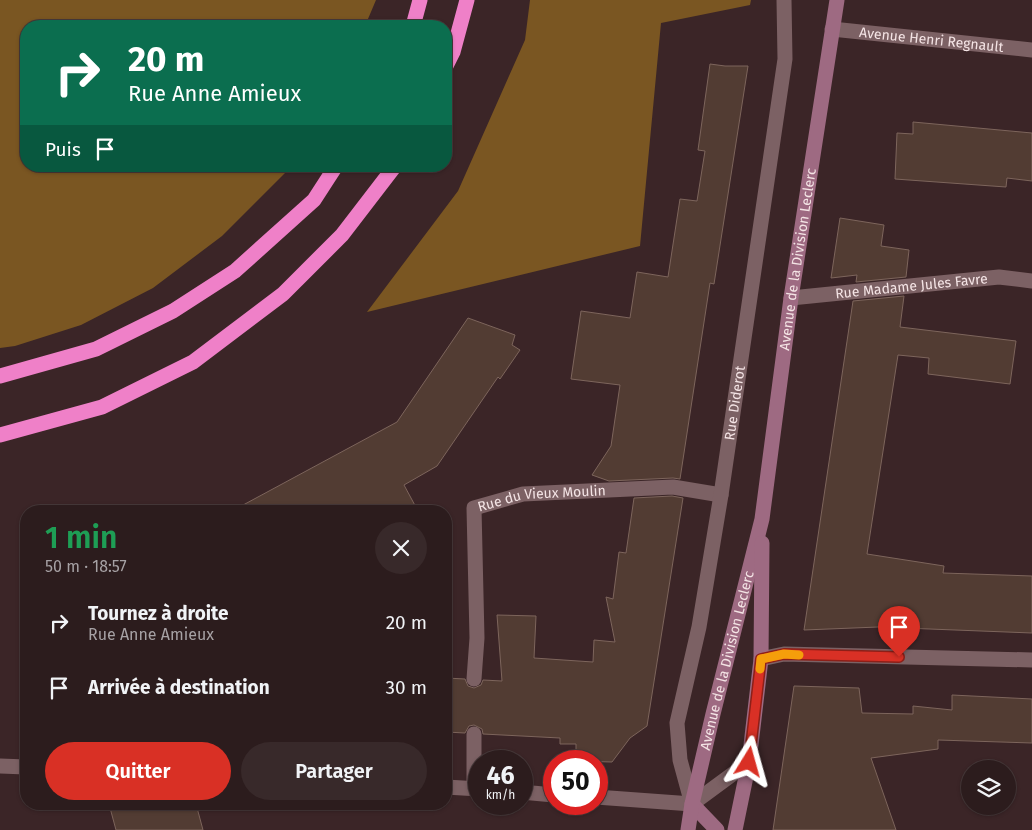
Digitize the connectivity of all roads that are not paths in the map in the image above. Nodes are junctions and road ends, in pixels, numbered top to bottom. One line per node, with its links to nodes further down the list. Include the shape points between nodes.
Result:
1 (420, 0): 5 (highway)
2 (467, 0): 8 (highway)
3 (784, 0): 15 (street, Rue Diderot, via 785,59)
4 (837, 0): 6 (main road, Avenue de la Division Leclerc)
5 (415, 20)
6 (832, 28): 7 (street, Avenue Henri Regnault); 12 (main road, Avenue de la Division Leclerc)
7 (1032, 50)
8 (452, 54)
9 (332, 172): 13 (highway, via 314,200 235,272 174,311 96,349)
10 (390, 172): 14 (highway, via 342,235 283,294 193,362 102,407)
11 (1032, 281): 12 (street, Rue Madame Jules Favre, via 999,277)
12 (791, 298): 16 (main road, Avenue de la Division Leclerc)
13 (0, 376)
14 (0, 435)
15 (721, 495): 19 (street, Rue du Vieux Moulin, via 673,487 524,494 474,508 477,638); 28 (street, Rue Diderot, via 699,627 677,723 680,760)
16 (762, 519): 17 (main road, Avenue de la Division Leclerc); 28 (main road, Avenue de la Division Leclerc)
17 (761, 659): 18 (street, via 784,654); 22 (main road, Avenue de la Division Leclerc)
18 (1032, 660)
19 (474, 679)
20 (474, 734): 21 (street)
21 (475, 750)
22 (749, 762): 28 (street); 31 (main road, Avenue de la Division Leclerc)
23 (0, 766): 24 (street)
24 (20, 766)
25 (452, 787): 26 (street)
26 (468, 788)
27 (608, 798): 28 (street)
28 (692, 804): 29 (main road, Avenue de la Division Leclerc); 30 (main road)
29 (688, 830)
30 (717, 830)
31 (735, 830)

